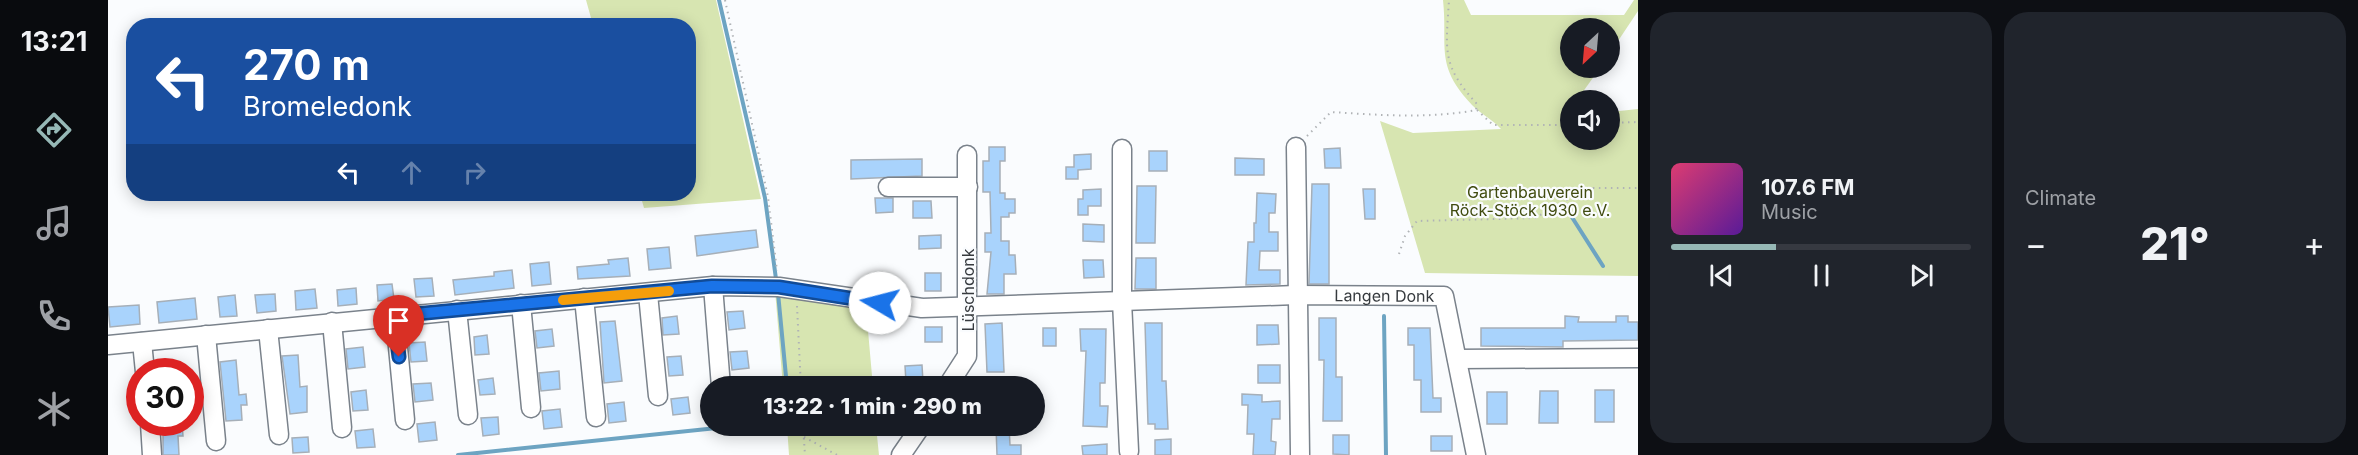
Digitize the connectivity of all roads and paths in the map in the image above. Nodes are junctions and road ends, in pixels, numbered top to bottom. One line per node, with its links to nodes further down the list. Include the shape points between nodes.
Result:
1 (724, 0): 15 (path)
2 (1449, 0): 3 (path, via 1448,64 1477,104)
3 (1476, 110): 6 (path, via 1493,125); 7 (path, via 1398,115 1331,112)
4 (1638, 122): 5 (path)
5 (1620, 123)
6 (1560, 125)
7 (1296, 147): 17 (street)
8 (1122, 149): 19 (street)
9 (967, 155): 11 (street, Lüschdonk)
10 (888, 187): 11 (street)
11 (968, 187): 21 (street, Lüschdonk)
12 (1638, 188): 13 (path, via 1588,188 1534,218 1417,220 1405,236)
13 (1399, 254)
14 (712, 286): 15 (street, Langen Donk); 16 (street, Langen Donk); 32 (street)
15 (788, 289): 21 (street, Langen Donk, via 922,308); 33 (path)
16 (648, 294): 18 (street, Langen Donk); 35 (street)
17 (1296, 295): 19 (street, Langen Donk); 31 (street, Langen Donk, via 1444,296); 47 (street)
18 (584, 298): 20 (street, Langen Donk); 38 (street)
19 (1122, 301): 21 (street, Langen Donk); 46 (street)
20 (521, 304): 22 (street, Langen Donk); 36 (street)
21 (969, 306): 34 (street, Lüschdonk, via 968,356)
22 (457, 310): 23 (street, Langen Donk); 37 (street)
23 (394, 316): 24 (street, Langen Donk); 39 (street)
24 (332, 322): 25 (street, Langen Donk); 40 (street)
25 (268, 329): 26 (street, Langen Donk); 41 (street)
26 (206, 335): 27 (street, Langen Donk); 45 (street)
27 (142, 342): 28 (street, Langen Donk); 29 (street)
28 (108, 345)
29 (144, 358)
30 (1638, 358): 31 (street)
31 (1457, 359): 52 (street, Langen Donk)
32 (720, 376)
33 (800, 376)
34 (954, 376)
35 (658, 396)
36 (531, 408)
37 (468, 415)
38 (596, 417)
39 (405, 420)
40 (342, 428)
41 (279, 435)
42 (151, 436): 48 (street)
43 (914, 436): 51 (street)
44 (804, 437): 49 (path); 50 (path)
45 (216, 441)
46 (1129, 451)
47 (1300, 454)
48 (152, 455)
49 (805, 455)
50 (837, 455)
51 (901, 455)
52 (1476, 455)

